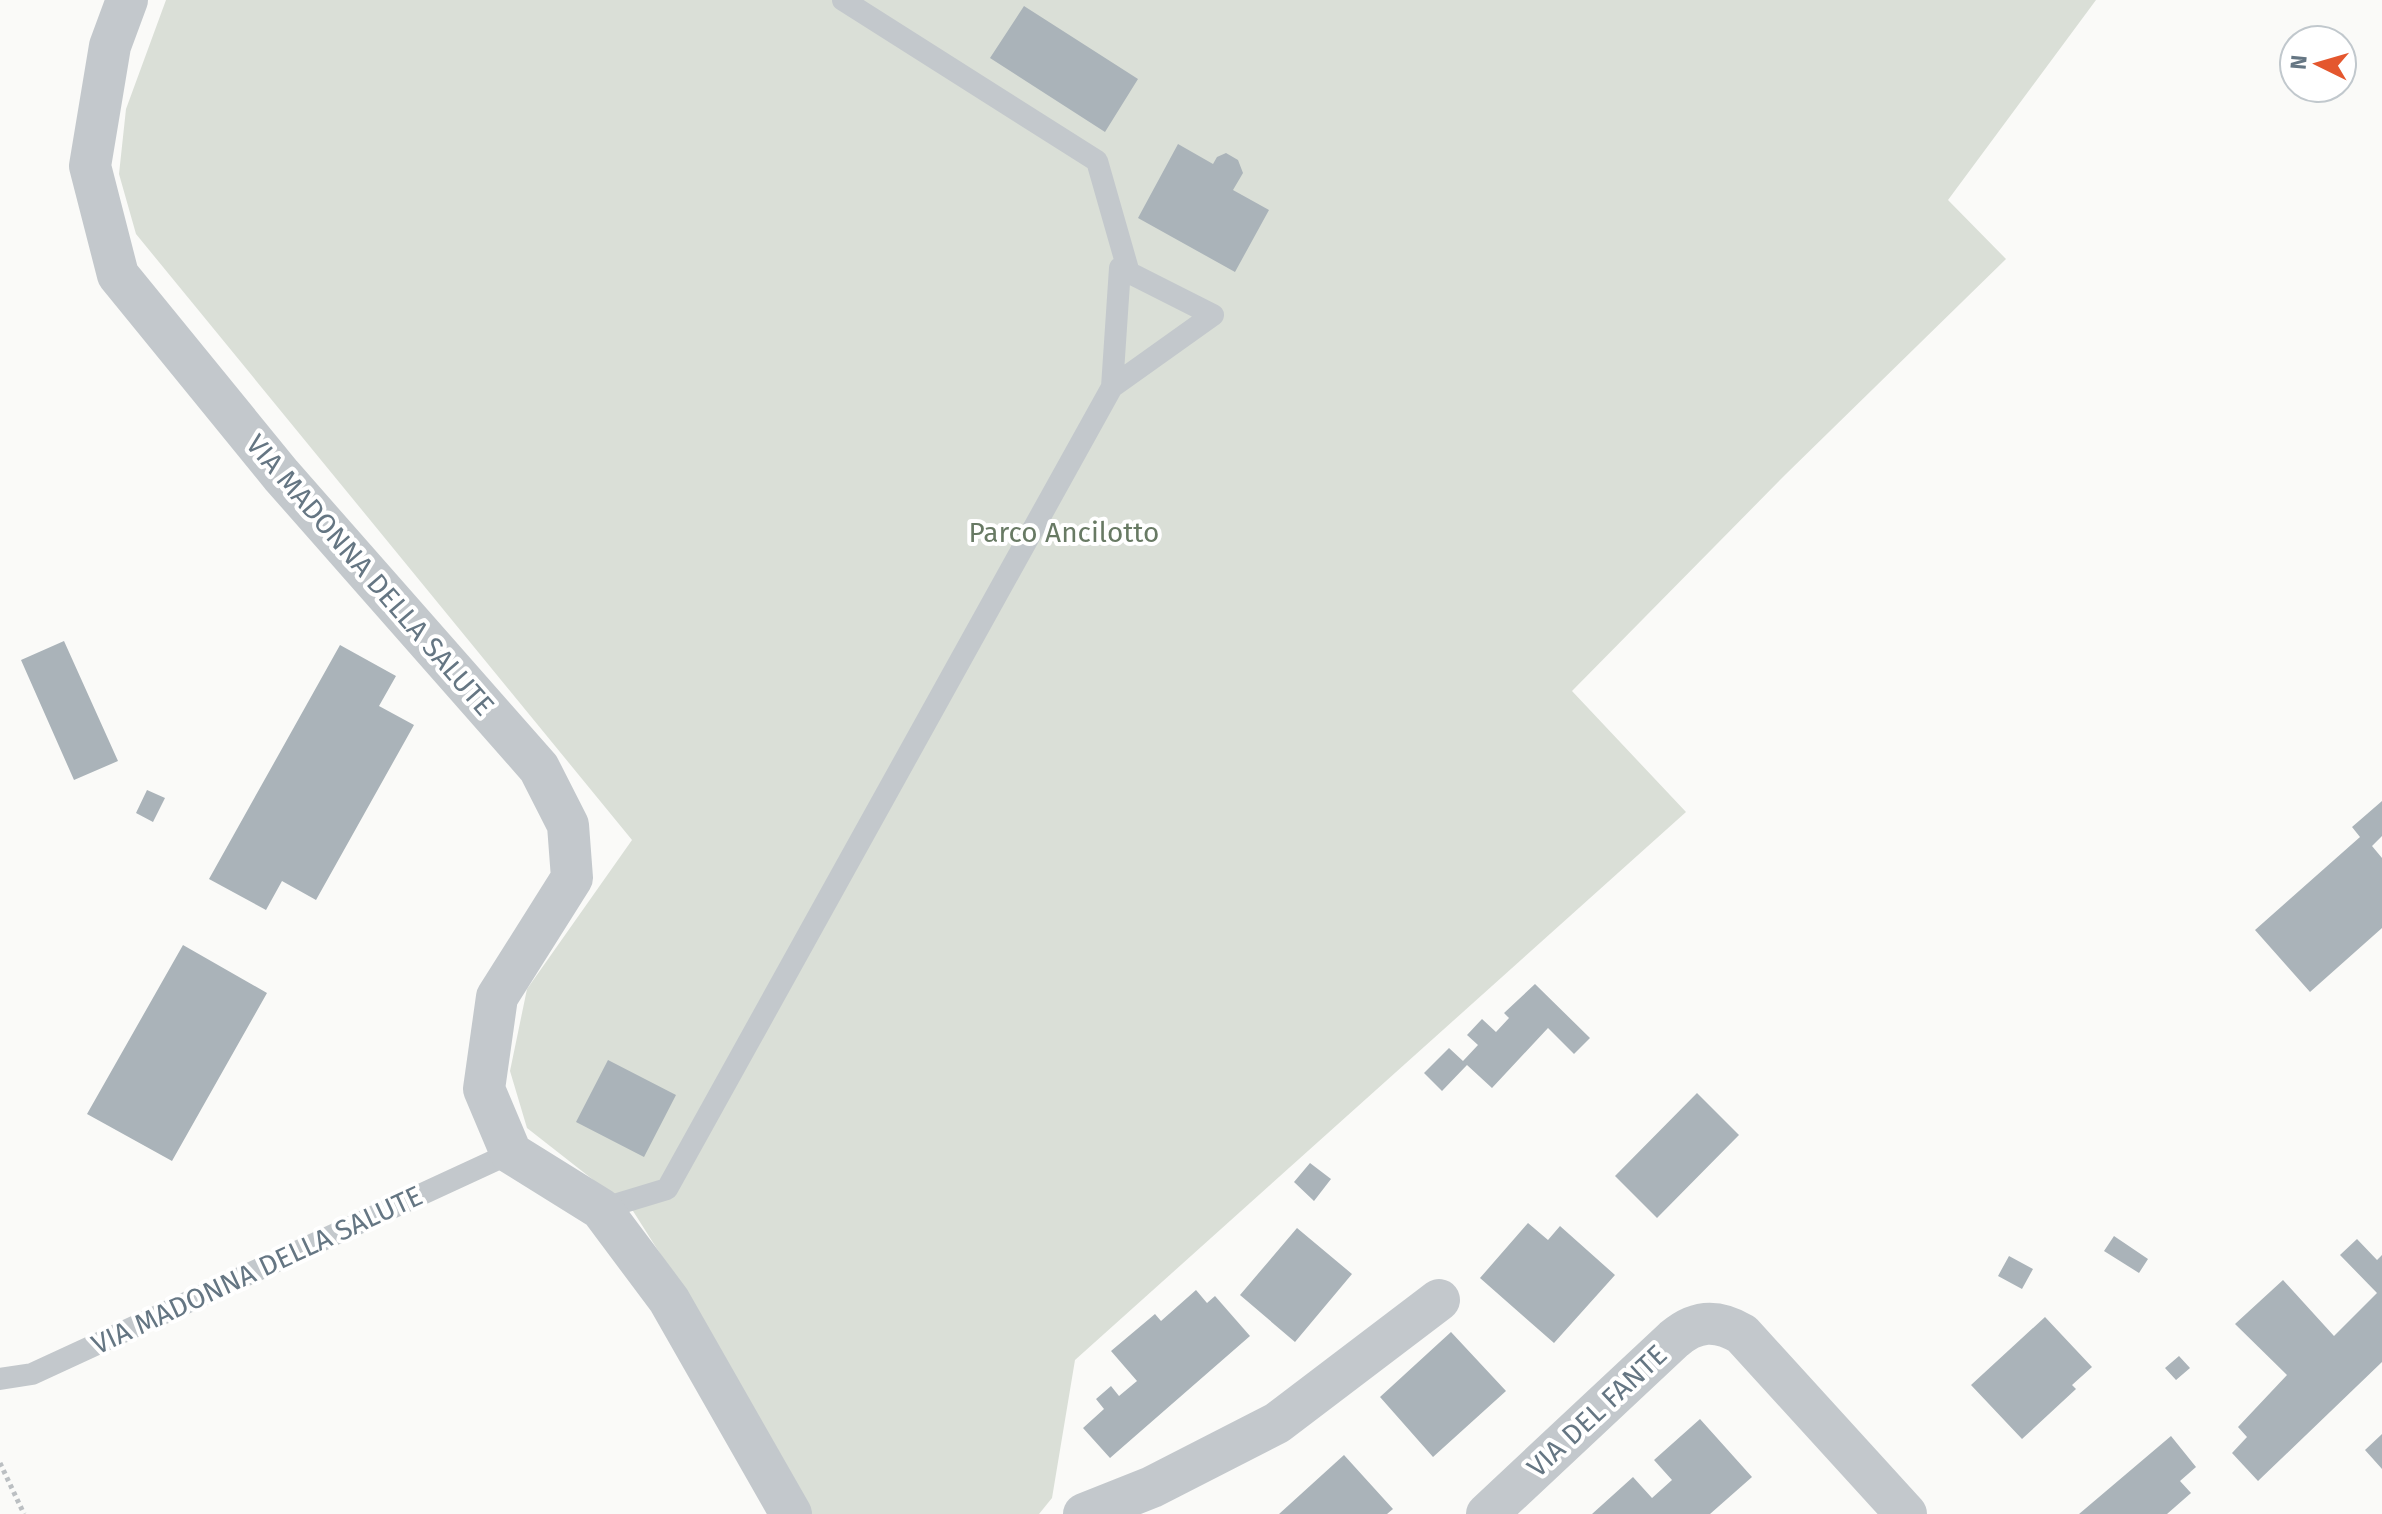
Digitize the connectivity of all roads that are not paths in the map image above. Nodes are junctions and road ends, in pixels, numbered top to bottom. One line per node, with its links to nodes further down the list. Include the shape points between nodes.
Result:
1 (127, 0): 5 (street, VIA MADONNA DELLA SALUTE, via 110,46 90,166 118,275 281,475 539,768 568,825 572,878 497,997 484,1089)
2 (843, 0): 3 (lane, via 1097,161)
3 (1129, 273): 4 (lane, via 1120,268); 4 (lane, via 1213,315)
4 (1112, 387): 6 (lane, via 667,1189)
5 (511, 1153): 6 (street); 8 (lane, VIA MADONNA DELLA SALUTE, via 32,1374)
6 (601, 1209): 9 (street, via 669,1300)
7 (1439, 1300): 10 (street, via 1277,1423 1152,1487)
8 (0, 1379)
9 (791, 1514)
10 (1084, 1514)
11 (1487, 1514): 12 (street, VIA DEL FANTE, via 1684,1330 1698,1323 1728,1326 1742,1334)
12 (1906, 1514)

